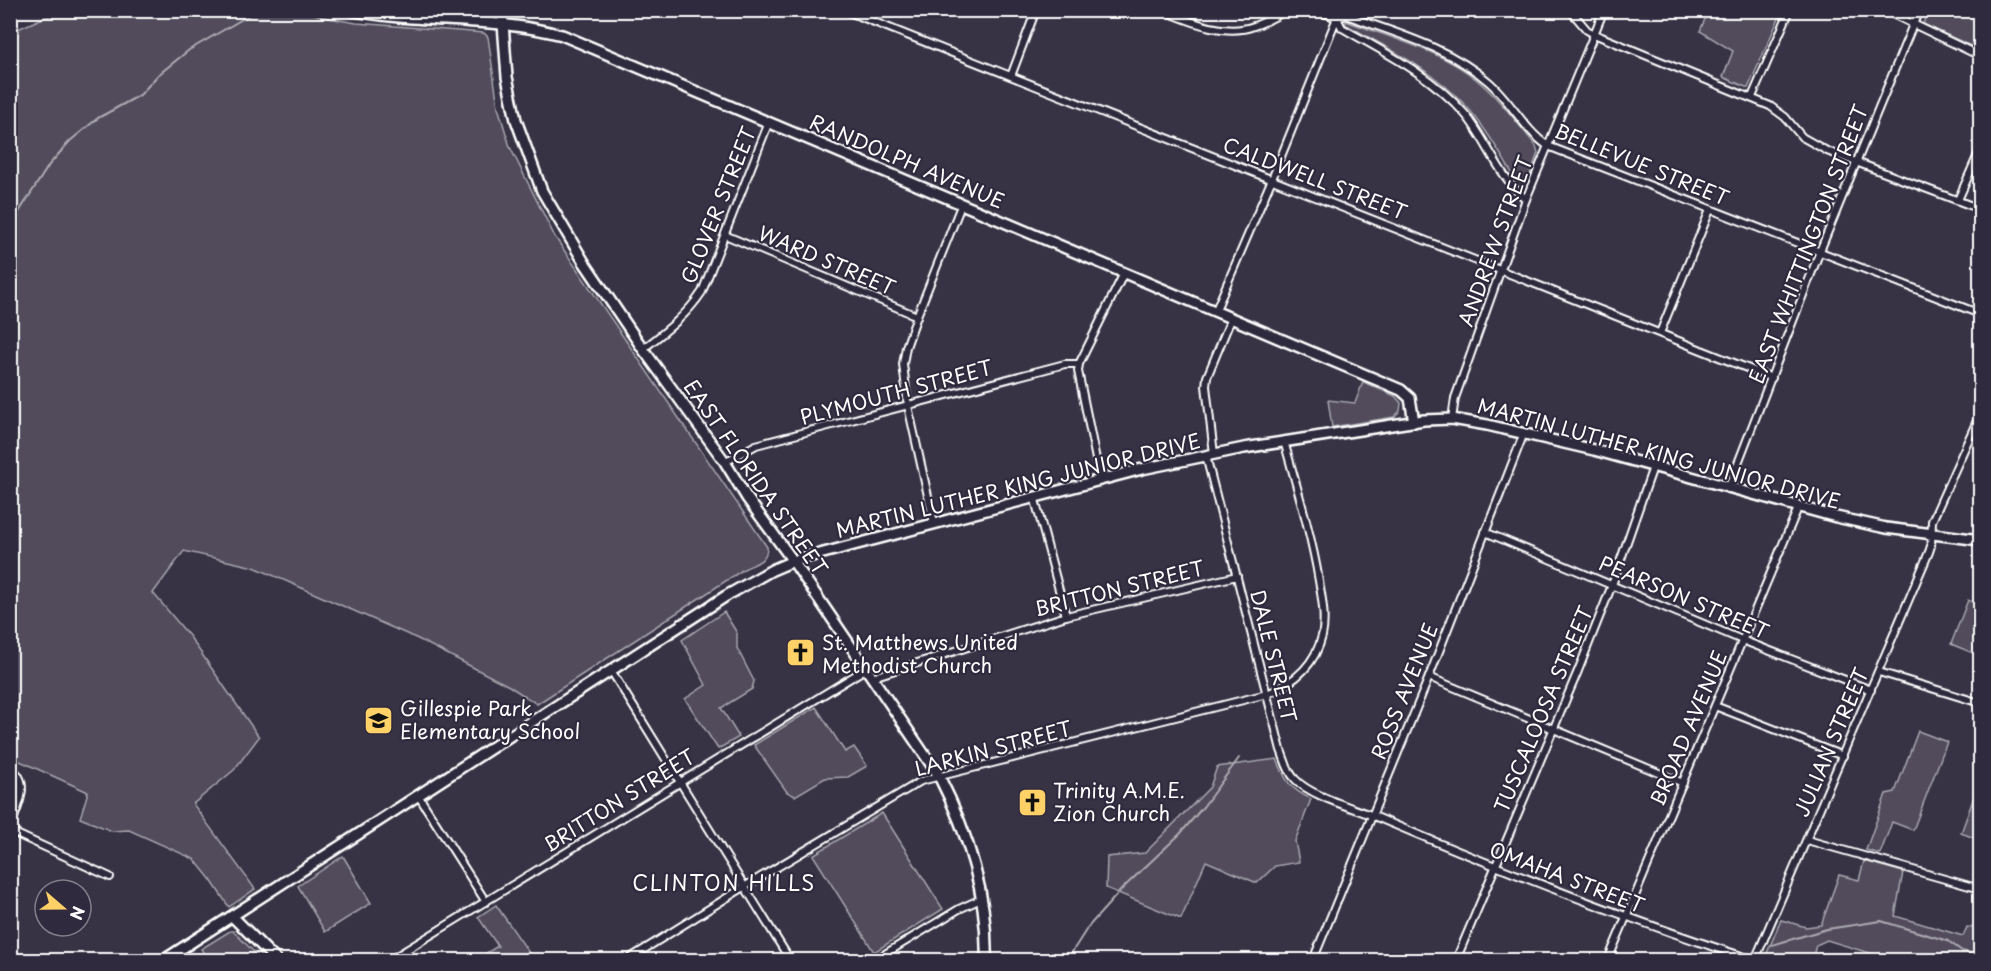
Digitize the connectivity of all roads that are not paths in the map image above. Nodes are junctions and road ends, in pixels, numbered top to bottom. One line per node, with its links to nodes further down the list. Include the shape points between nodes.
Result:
1 (349, 10): 17 (main road, RANDOLPH AVENUE)
2 (502, 10): 17 (main road, EAST FLORIDA STREET)
3 (844, 10): 16 (street, CALDWELL STREET)
4 (863, 10): 16 (street)
5 (1036, 10): 21 (street)
6 (1162, 10): 7 (street, via 1215,29 1232,30 1252,27)
7 (1288, 10)
8 (1317, 10): 15 (street, BELLEVUE STREET)
9 (1340, 10): 15 (street)
10 (1570, 10): 19 (street)
11 (1604, 10): 19 (street, ANDREW STREET)
12 (1790, 10): 22 (street)
13 (1884, 10): 18 (street)
14 (1919, 10): 18 (street, EAST WHITTINGTON STREET)
15 (1336, 18): 24 (street, BELLEVUE STREET, via 1346,15 1461,62 1501,93); 27 (street); 28 (street, via 1342,28 1438,87 1465,115 1514,189)
16 (864, 19): 21 (street, CALDWELL STREET)
17 (502, 24): 23 (main road, RANDOLPH AVENUE, via 562,35); 42 (main road, EAST FLORIDA STREET, via 516,120 542,191)
18 (1913, 25): 20 (street); 26 (street, EAST WHITTINGTON STREET)
19 (1594, 34): 22 (street); 24 (street, ANDREW STREET)
20 (1980, 56)
21 (1011, 76): 27 (street, CALDWELL STREET)
22 (1752, 97): 26 (street, via 1785,117 1809,143)
23 (769, 122): 30 (main road, RANDOLPH AVENUE); 33 (street, GLOVER STREET)
24 (1548, 146): 28 (street, ANDREW STREET); 32 (street, BELLEVUE STREET)
25 (1980, 150): 29 (street)
26 (1857, 162): 29 (street); 34 (street, EAST WHITTINGTON STREET)
27 (1272, 178): 35 (street, CALDWELL STREET); 37 (street)
28 (1526, 199): 35 (street, ANDREW STREET)
29 (1958, 200): 31 (street)
30 (962, 203): 36 (main road, RANDOLPH AVENUE); 39 (street)
31 (1980, 209)
32 (1710, 210): 34 (street, BELLEVUE STREET); 41 (street)
33 (725, 235): 39 (street, WARD STREET); 42 (street, GLOVER STREET, via 691,310)
34 (1820, 251): 38 (street, BELLEVUE STREET); 44 (street, EAST WHITTINGTON STREET)
35 (1501, 269): 41 (street, CALDWELL STREET); 47 (street, ANDREW STREET, via 1455,398)
36 (1124, 273): 37 (main road, RANDOLPH AVENUE); 43 (street)
37 (1215, 312): 40 (main road, RANDOLPH AVENUE)
38 (1980, 314)
39 (916, 316): 45 (street, via 903,364)
40 (1231, 319): 48 (main road, RANDOLPH AVENUE, via 1401,390 1410,398); 51 (street, DALE STREET, via 1207,377)
41 (1660, 333): 44 (street, CALDWELL STREET)
42 (643, 349): 52 (main road, EAST FLORIDA STREET)
43 (1079, 364): 45 (street, PLYMOUTH STREET, via 1065,364); 54 (street, via 1078,377)
44 (1772, 378): 55 (street, EAST WHITTINGTON STREET)
45 (908, 406): 52 (street, PLYMOUTH STREET, via 756,445); 58 (street)
46 (1980, 414): 60 (street, JULIAN STREET, via 1942,495 1932,521)
47 (1452, 419): 48 (main road, MARTIN LUTHER KING JUNIOR DRIVE); 49 (main road, MARTIN LUTHER KING JUNIOR DRIVE)
48 (1414, 422): 50 (main road, MARTIN LUTHER KING JUNIOR DRIVE)
49 (1524, 433): 53 (main road, MARTIN LUTHER KING JUNIOR DRIVE); 59 (street, ROSS AVENUE)
50 (1284, 441): 51 (main road, MARTIN LUTHER KING JUNIOR DRIVE); 73 (street, LARKIN STREET, via 1312,543 1324,622 1318,648 1304,671)
51 (1210, 455): 54 (main road, MARTIN LUTHER KING JUNIOR DRIVE); 63 (street, DALE STREET)
52 (725, 462): 62 (main road, EAST FLORIDA STREET)
53 (1653, 467): 55 (main road, MARTIN LUTHER KING JUNIOR DRIVE); 64 (street, TUSCALOOSA STREET)
54 (1100, 479): 56 (main road, MARTIN LUTHER KING JUNIOR DRIVE)
55 (1728, 489): 57 (main road, MARTIN LUTHER KING JUNIOR DRIVE)
56 (1034, 496): 58 (main road, MARTIN LUTHER KING JUNIOR DRIVE); 65 (street)
57 (1798, 508): 60 (main road, MARTIN LUTHER KING JUNIOR DRIVE); 66 (street, BROAD AVENUE)
58 (934, 523): 62 (main road, MARTIN LUTHER KING JUNIOR DRIVE)
59 (1485, 532): 64 (street, PEARSON STREET); 71 (street, ROSS AVENUE)
60 (1932, 534): 61 (main road, MARTIN LUTHER KING JUNIOR DRIVE); 69 (street, JULIAN STREET, via 1931,546)
61 (1980, 540)
62 (793, 561): 67 (main road, EAST FLORIDA STREET); 68 (main road, MARTIN LUTHER KING JUNIOR DRIVE, via 726,596)
63 (1237, 576): 65 (street, BRITTON STREET); 73 (street, DALE STREET)
64 (1612, 585): 66 (street, PEARSON STREET); 76 (street, TUSCALOOSA STREET)
65 (1066, 616): 70 (street, BRITTON STREET)
66 (1742, 640): 72 (street, PEARSON STREET); 75 (street, BROAD AVENUE)
67 (867, 668): 70 (main road, EAST FLORIDA STREET); 80 (street, BRITTON STREET)
68 (612, 672): 80 (street); 82 (main road, MARTIN LUTHER KING JUNIOR DRIVE)
69 (1879, 672): 72 (street, JULIAN STREET); 74 (street)
70 (873, 677): 79 (main road, EAST FLORIDA STREET)
71 (1429, 677): 76 (street); 83 (street, ROSS AVENUE)
72 (1871, 690): 77 (street, JULIAN STREET)
73 (1267, 694): 79 (street, LARKIN STREET); 83 (street, DALE STREET, via 1281,750 1295,780)
74 (1980, 703)
75 (1715, 706): 77 (street); 81 (street, BROAD AVENUE)
76 (1553, 730): 81 (street); 86 (street, TUSCALOOSA STREET)
77 (1843, 756): 85 (street, JULIAN STREET)
78 (10, 768): 84 (street, via 18,772 23,790)
79 (939, 776): 88 (street, LARKIN STREET, via 890,799); 90 (main road, EAST FLORIDA STREET, via 965,833)
80 (680, 781): 88 (street); 91 (street, BRITTON STREET)
81 (1683, 783): 93 (street, BROAD AVENUE)
82 (418, 795): 91 (street); 92 (main road, MARTIN LUTHER KING JUNIOR DRIVE)
83 (1371, 815): 86 (street, OMAHA STREET); 101 (street, ROSS AVENUE)
84 (10, 829): 87 (street)
85 (1807, 840): 89 (street); 104 (street, JULIAN STREET)
86 (1495, 867): 93 (street, OMAHA STREET); 102 (street, TUSCALOOSA STREET)
87 (110, 877)
88 (744, 887): 97 (street, LARKIN STREET); 98 (street)
89 (1980, 889)
90 (981, 899): 99 (street); 100 (main road, EAST FLORIDA STREET)
91 (486, 902): 96 (street, BRITTON STREET)
92 (233, 917): 94 (main road, MARTIN LUTHER KING JUNIOR DRIVE); 95 (main road)
93 (1627, 918): 103 (street, BROAD AVENUE); 104 (street, OMAHA STREET)
94 (164, 960)
95 (276, 960)
96 (390, 960)
97 (627, 960)
98 (790, 960)
99 (875, 960)
100 (986, 960)
101 (1313, 960)
102 (1456, 960)
103 (1608, 960)
104 (1755, 960)

